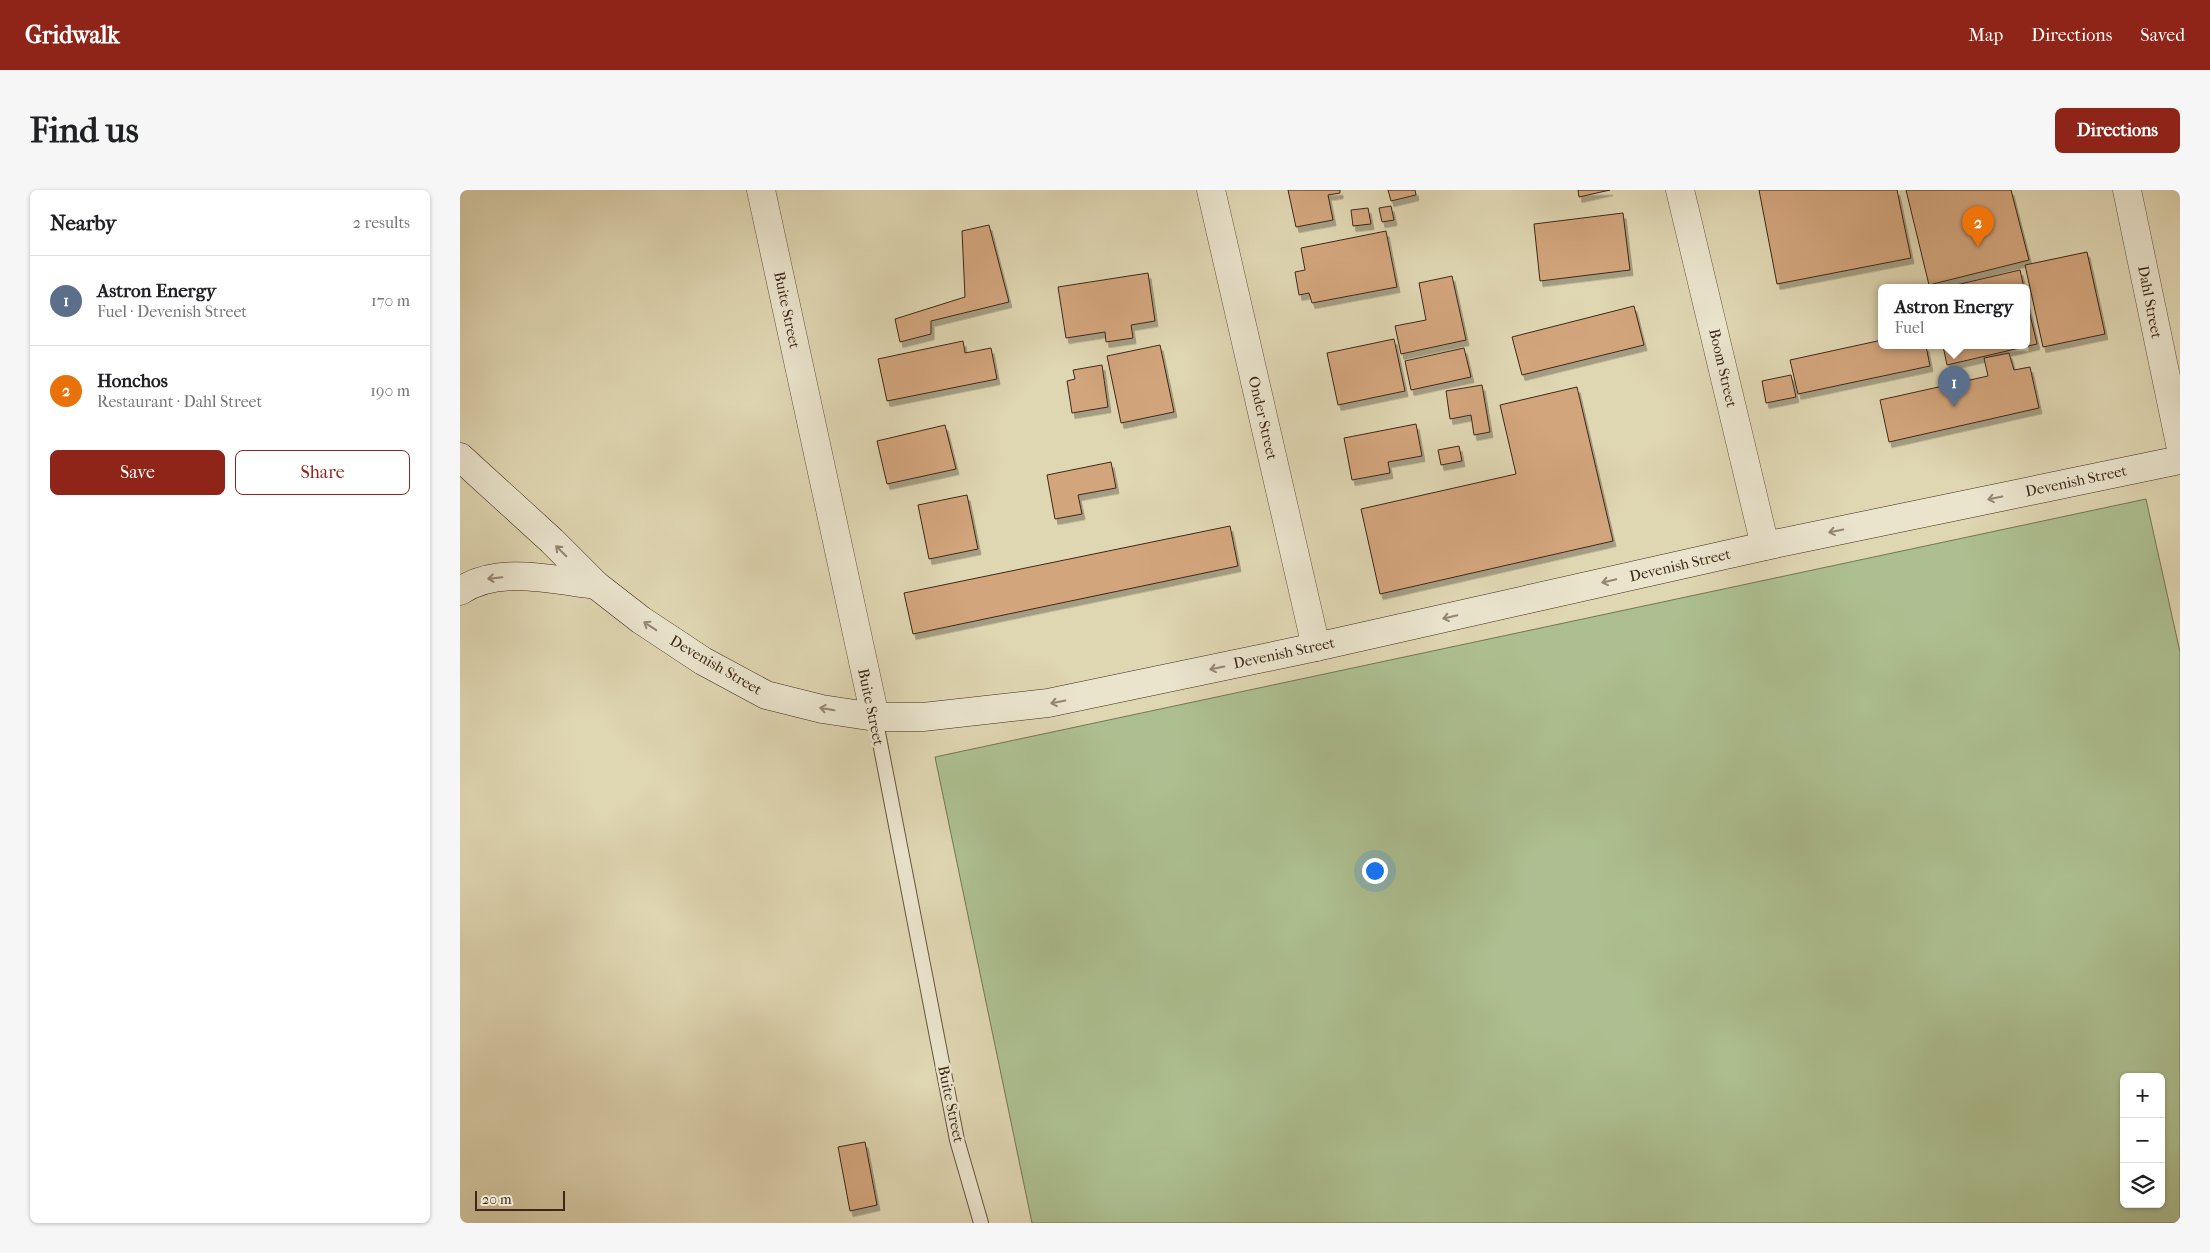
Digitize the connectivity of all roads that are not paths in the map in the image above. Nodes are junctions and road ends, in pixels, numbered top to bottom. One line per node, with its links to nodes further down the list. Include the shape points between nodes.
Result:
1 (761, 190): 12 (main road, Buite Street)
2 (1210, 190): 11 (main road, Onder Street)
3 (1680, 190): 8 (main road, Boom Street)
4 (2127, 190): 5 (main road, Dahl Street)
5 (2180, 444)
6 (460, 457): 9 (main road, Devenish Street, one-way to 6)
7 (2180, 460): 8 (main road, Devenish Street, one-way to 8)
8 (1765, 546): 11 (main road, Devenish Street, one-way to 11)
9 (596, 585): 10 (main road, one-way to 10, via 515,576 485,580); 12 (main road, Devenish Street, one-way to 9, via 822,709 766,694 702,661)
10 (460, 591)
11 (1316, 647): 12 (main road, Devenish Street, one-way to 12, via 1048,704 923,717)
12 (875, 717): 13 (lane, Buite Street, via 957,1140)
13 (981, 1223)

